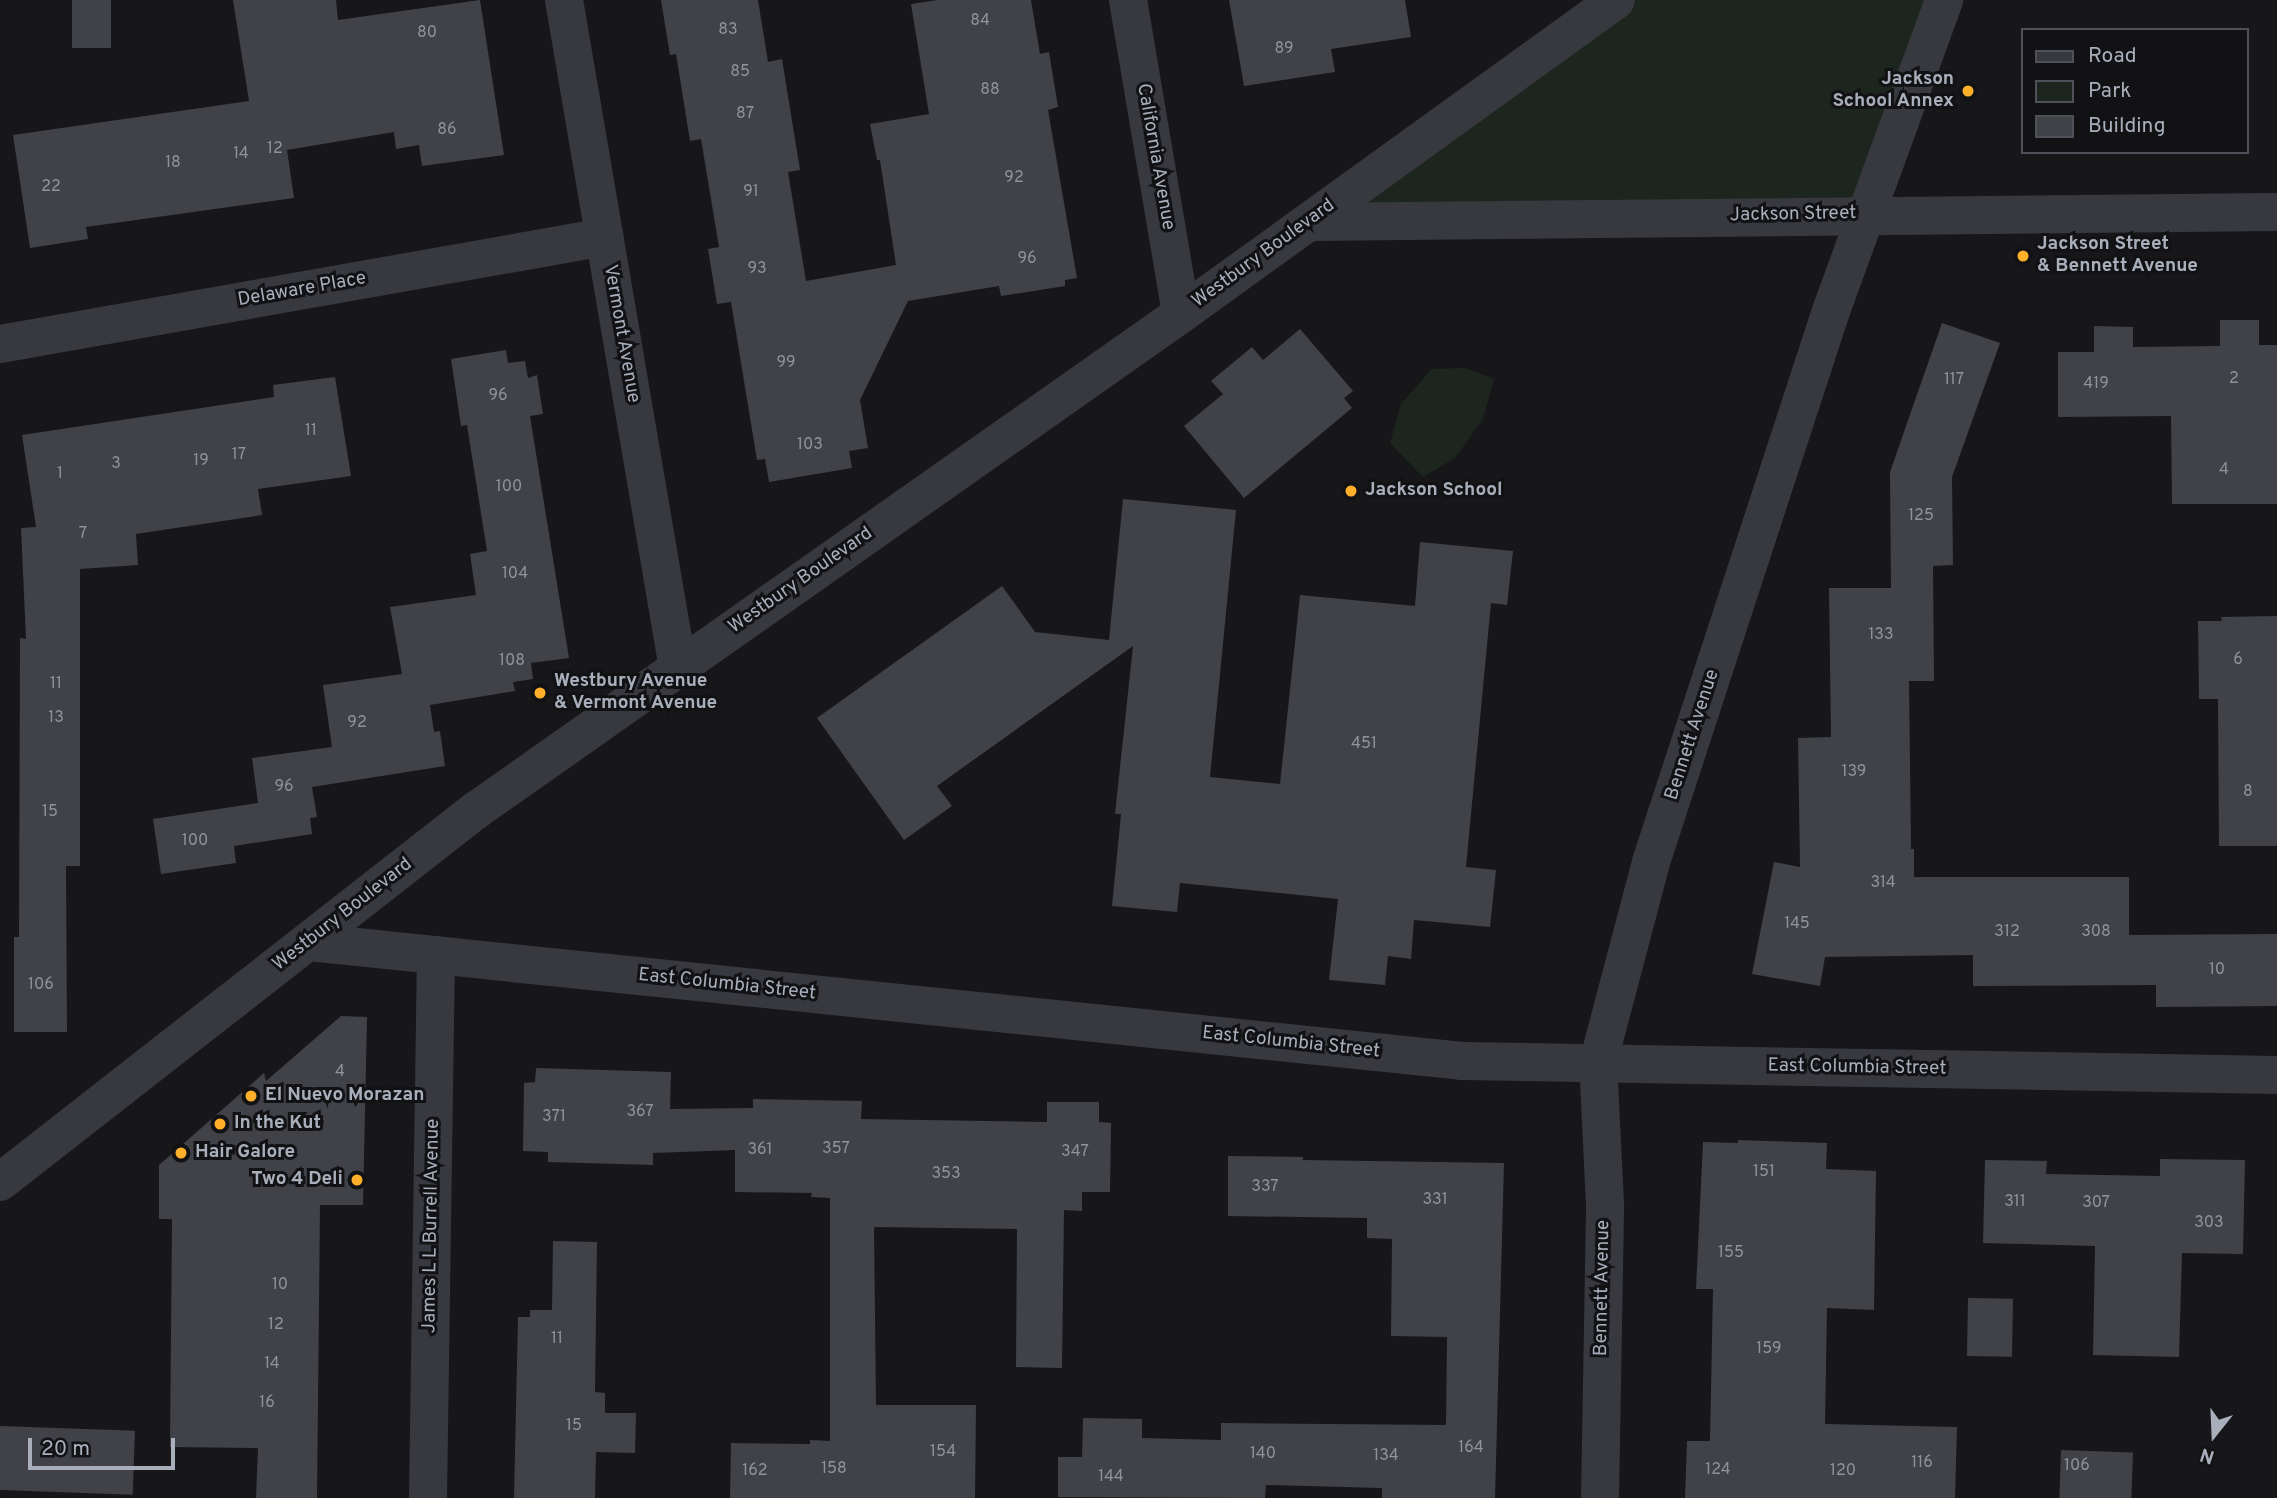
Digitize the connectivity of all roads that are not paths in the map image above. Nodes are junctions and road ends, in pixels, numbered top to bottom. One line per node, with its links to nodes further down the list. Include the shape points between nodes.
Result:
1 (564, 0): 8 (street, Vermont Avenue)
2 (1128, 0): 9 (street, California Avenue)
3 (1616, 0): 7 (street, Westbury Boulevard)
4 (1944, 0): 6 (street, Bennett Avenue)
5 (2277, 212): 6 (street, Jackson Street)
6 (1868, 214): 7 (street, Jackson Street); 14 (street, Bennett Avenue, via 1831,311 1651,862)
7 (1310, 222): 9 (street, Westbury Boulevard)
8 (605, 237): 10 (street, Delaware Place); 11 (street, Vermont Avenue)
9 (1181, 314): 11 (street, Westbury Boulevard)
10 (0, 344)
11 (678, 668): 12 (street, Westbury Boulevard, via 475,811)
12 (309, 942): 13 (street, East Columbia Street); 16 (street, Westbury Boulevard)
13 (436, 955): 14 (street, East Columbia Street, via 1462,1061); 17 (street, James L L Burrell Avenue)
14 (1598, 1063): 15 (street, East Columbia Street); 18 (street, Bennett Avenue, via 1605,1204)
15 (2277, 1075)
16 (0, 1182)
17 (428, 1498)
18 (1600, 1498)

